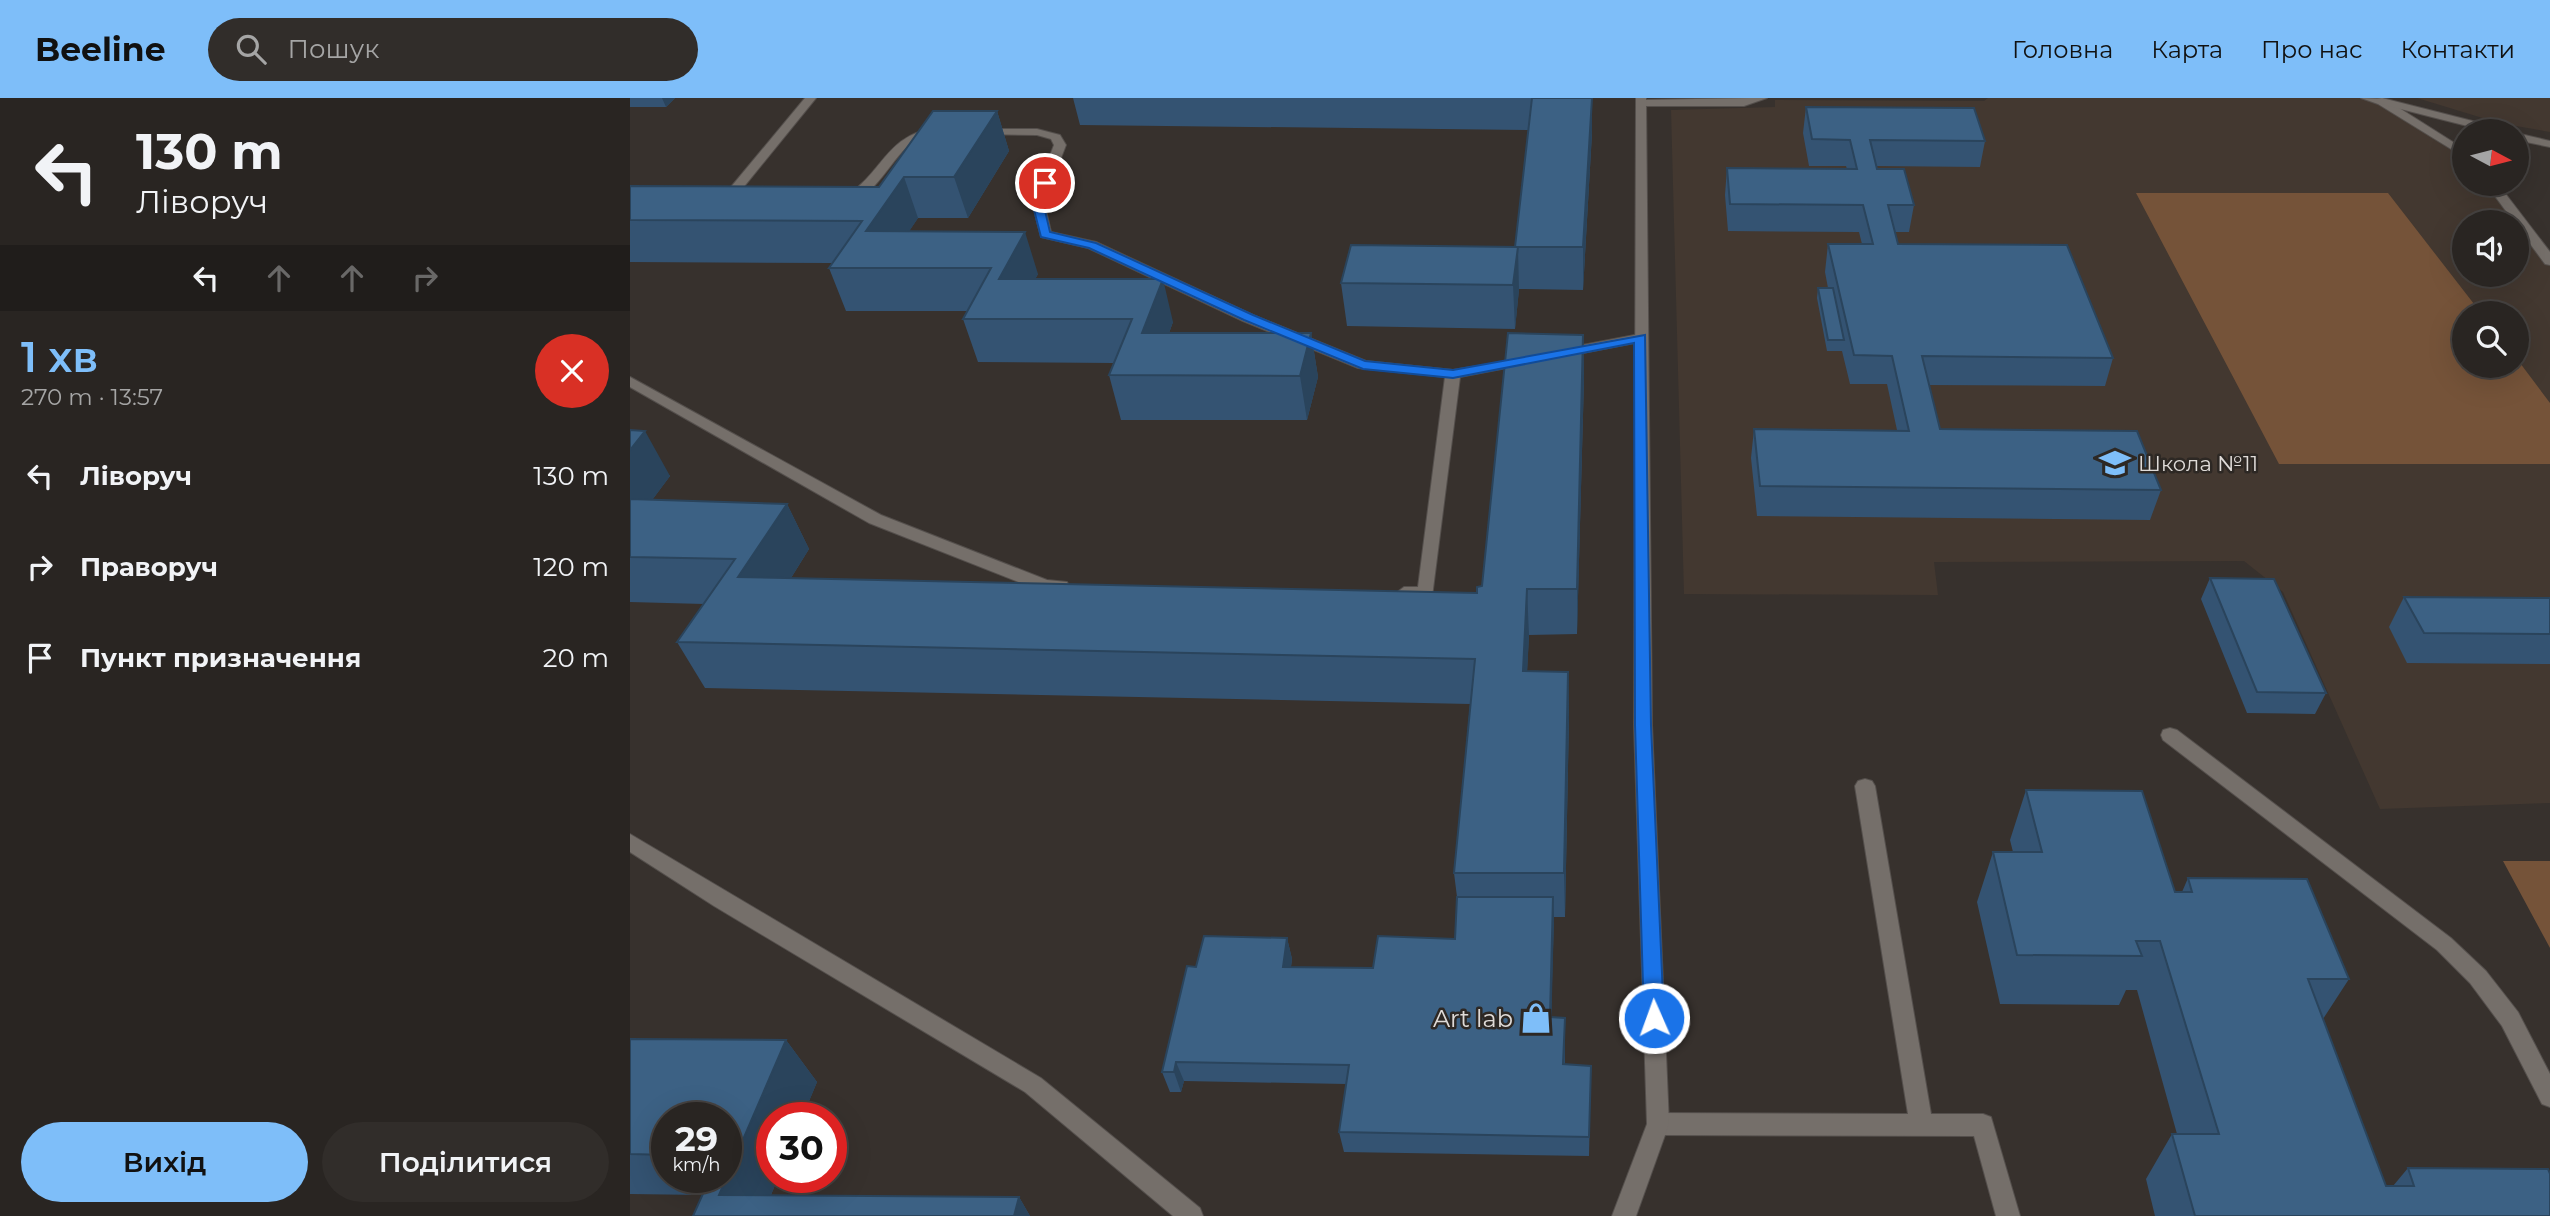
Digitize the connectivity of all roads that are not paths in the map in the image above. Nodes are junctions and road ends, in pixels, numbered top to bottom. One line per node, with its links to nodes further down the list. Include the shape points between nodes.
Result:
1 (811, 98): 12 (street)
2 (1762, 98): 4 (street, via 1744,103)
3 (2366, 98): 5 (street)
4 (1641, 101): 14 (street)
5 (2381, 101): 6 (street); 9 (street)
6 (2452, 119)
7 (2529, 139): 8 (street)
8 (2550, 144)
9 (2452, 146)
10 (2501, 196): 13 (street)
11 (832, 201): 15 (street, via 845,201 864,192 902,142 930,131 1037,132 1056,137 1060,145 1038,202 1045,234 1092,245 1248,318 1363,365)
12 (725, 202)
13 (2550, 261)
14 (1640, 338): 15 (street); 23 (street, via 1643,725)
15 (1453, 374): 18 (street, via 1426,593)
16 (630, 381): 17 (street, via 875,519 1045,586)
17 (1072, 586)
18 (1385, 592)
19 (2169, 734): 22 (street, via 2444,944 2510,1018)
20 (1865, 786): 24 (street)
21 (630, 842): 25 (street, via 1033,1085)
22 (2550, 1097)
23 (1658, 1124): 24 (street); 26 (street)
24 (1921, 1125): 27 (street, via 1983,1125)
25 (1191, 1216)
26 (1624, 1216)
27 (2008, 1216)

